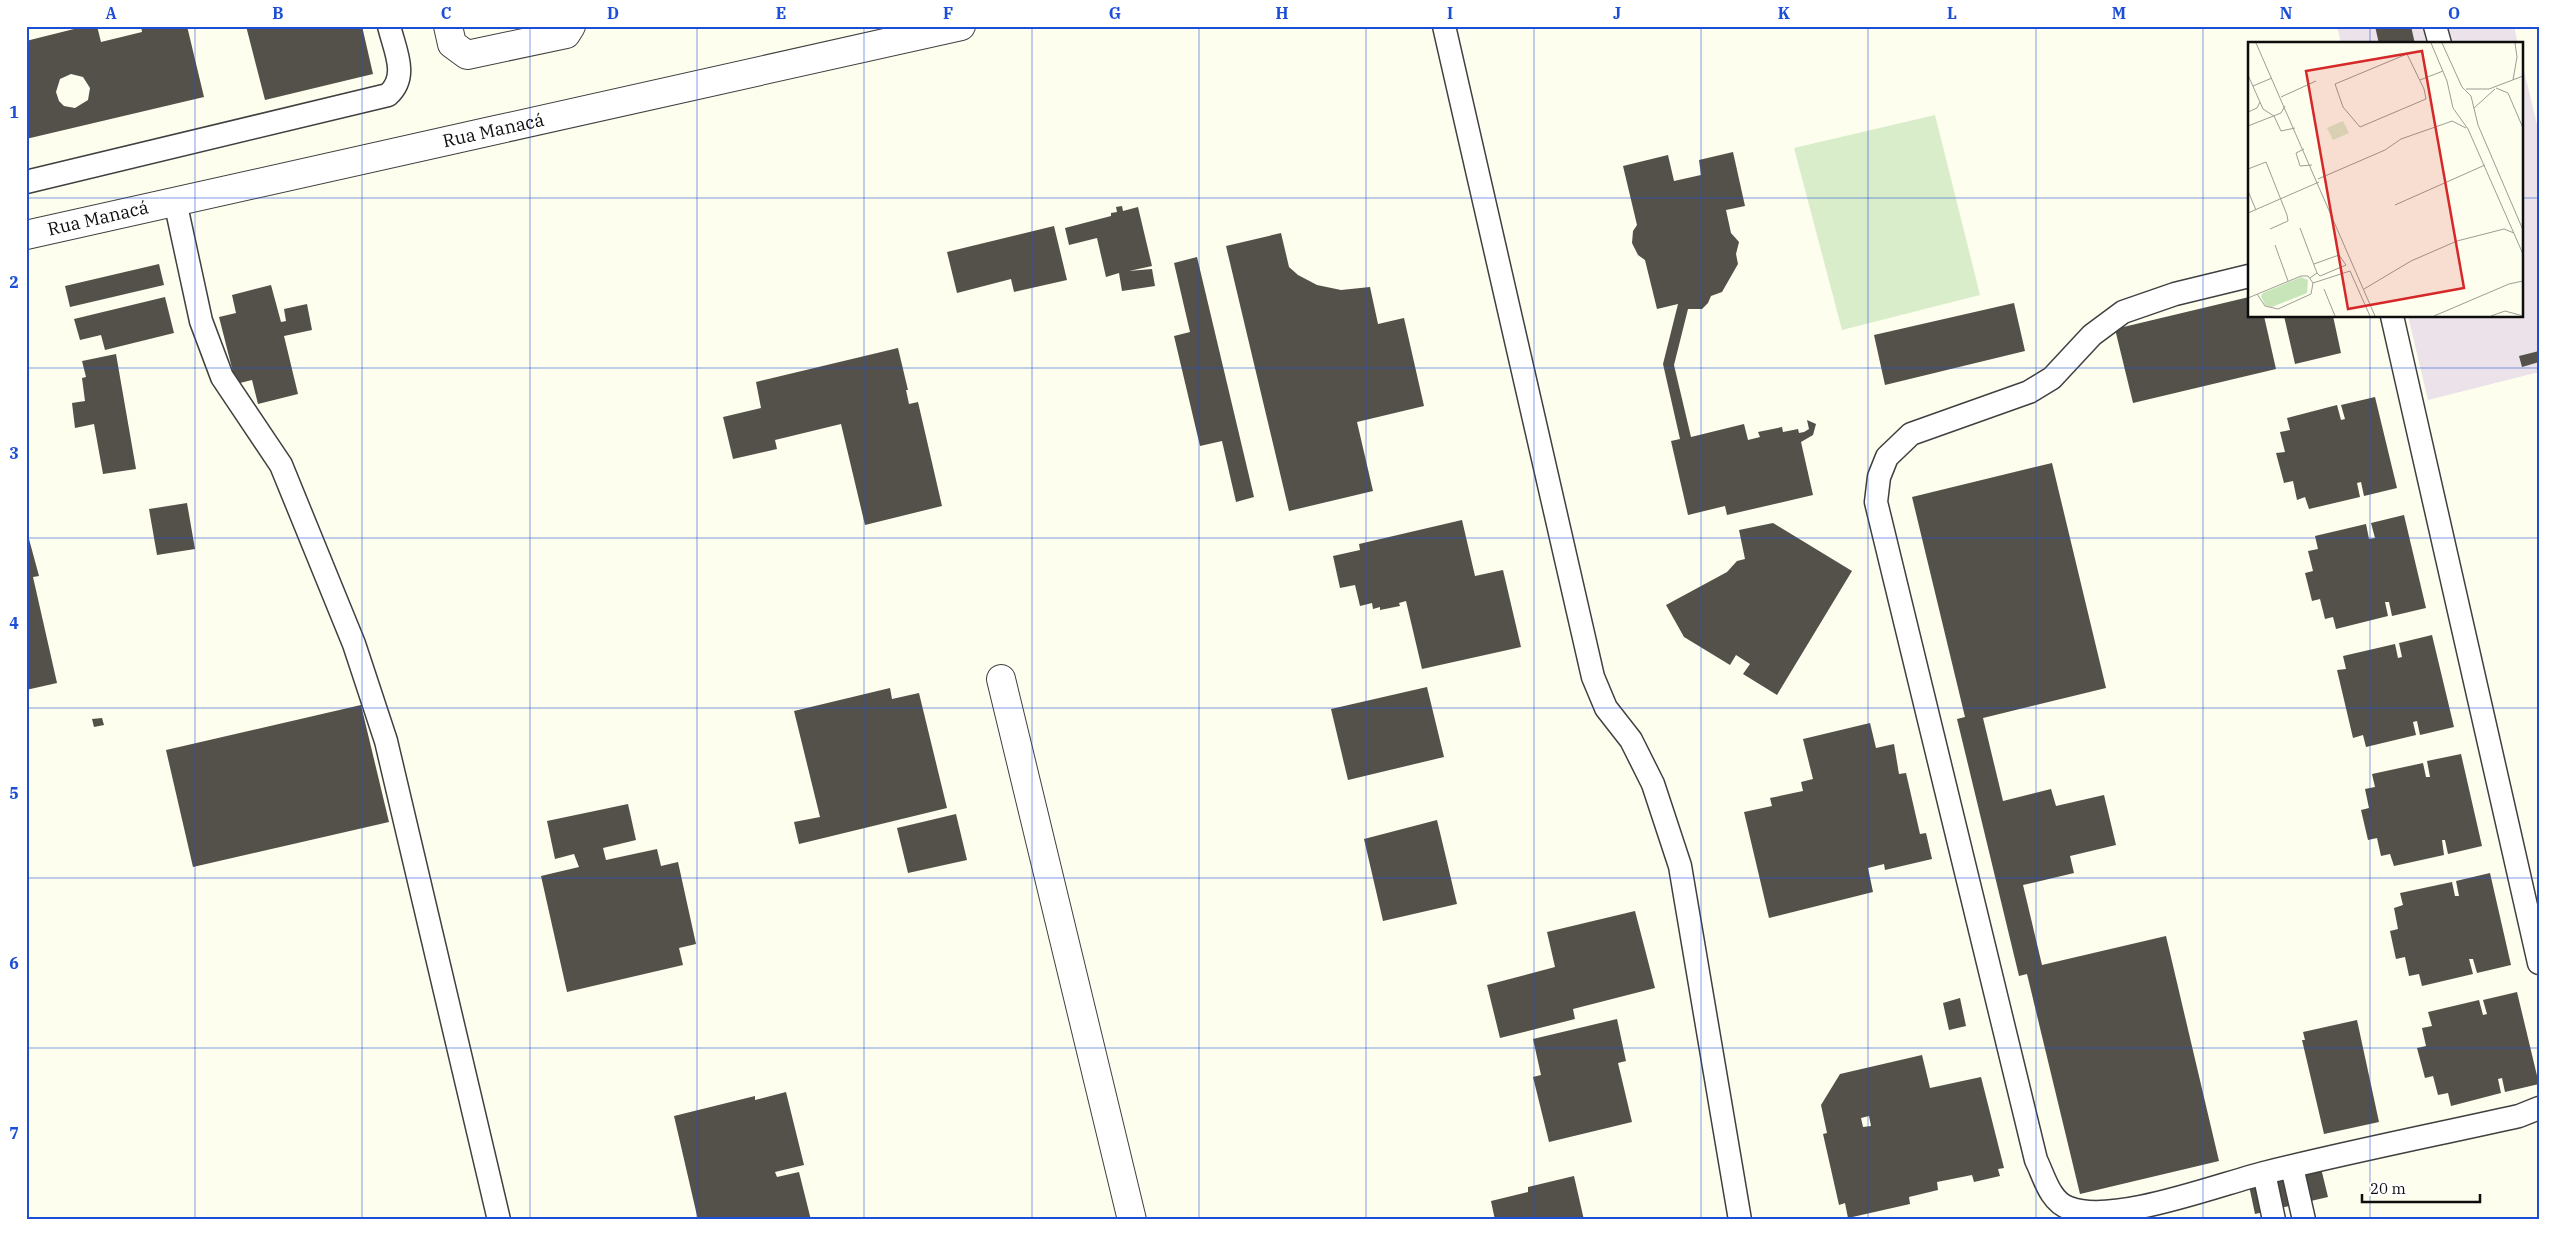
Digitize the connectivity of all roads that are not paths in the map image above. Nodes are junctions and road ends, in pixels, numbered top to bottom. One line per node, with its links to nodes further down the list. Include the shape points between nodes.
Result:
1 (389, 26): 8 (lane, via 400,73 397,87 388,95)
2 (448, 26): 3 (street, via 452,44 467,55 566,34)
3 (571, 26)
4 (961, 26): 9 (street, Rua Manacá)
5 (1444, 26): 20 (lane, via 1593,677 1606,708 1630,740 1653,784 1680,866)
6 (2435, 26): 7 (lane)
7 (2439, 42)
8 (26, 182)
9 (175, 201): 10 (street, Rua Manacá); 18 (lane, via 201,321 222,377 280,465 354,644 386,741)
10 (26, 235)
11 (2248, 276): 17 (lane, via 2176,294 2123,312 2092,335 2052,378 1911,434 1887,457 1879,477 1876,502 2036,1160 2054,1197 2067,1208 2104,1213 2161,1202)
12 (2392, 318): 14 (lane)
13 (1001, 679): 19 (street)
14 (2539, 963)
15 (2539, 1108): 16 (lane, via 2519,1116)
16 (2292, 1167): 17 (lane); 22 (lane)
17 (2264, 1173): 21 (lane)
18 (499, 1220)
19 (1132, 1220)
20 (1740, 1220)
21 (2274, 1220)
22 (2304, 1220)

